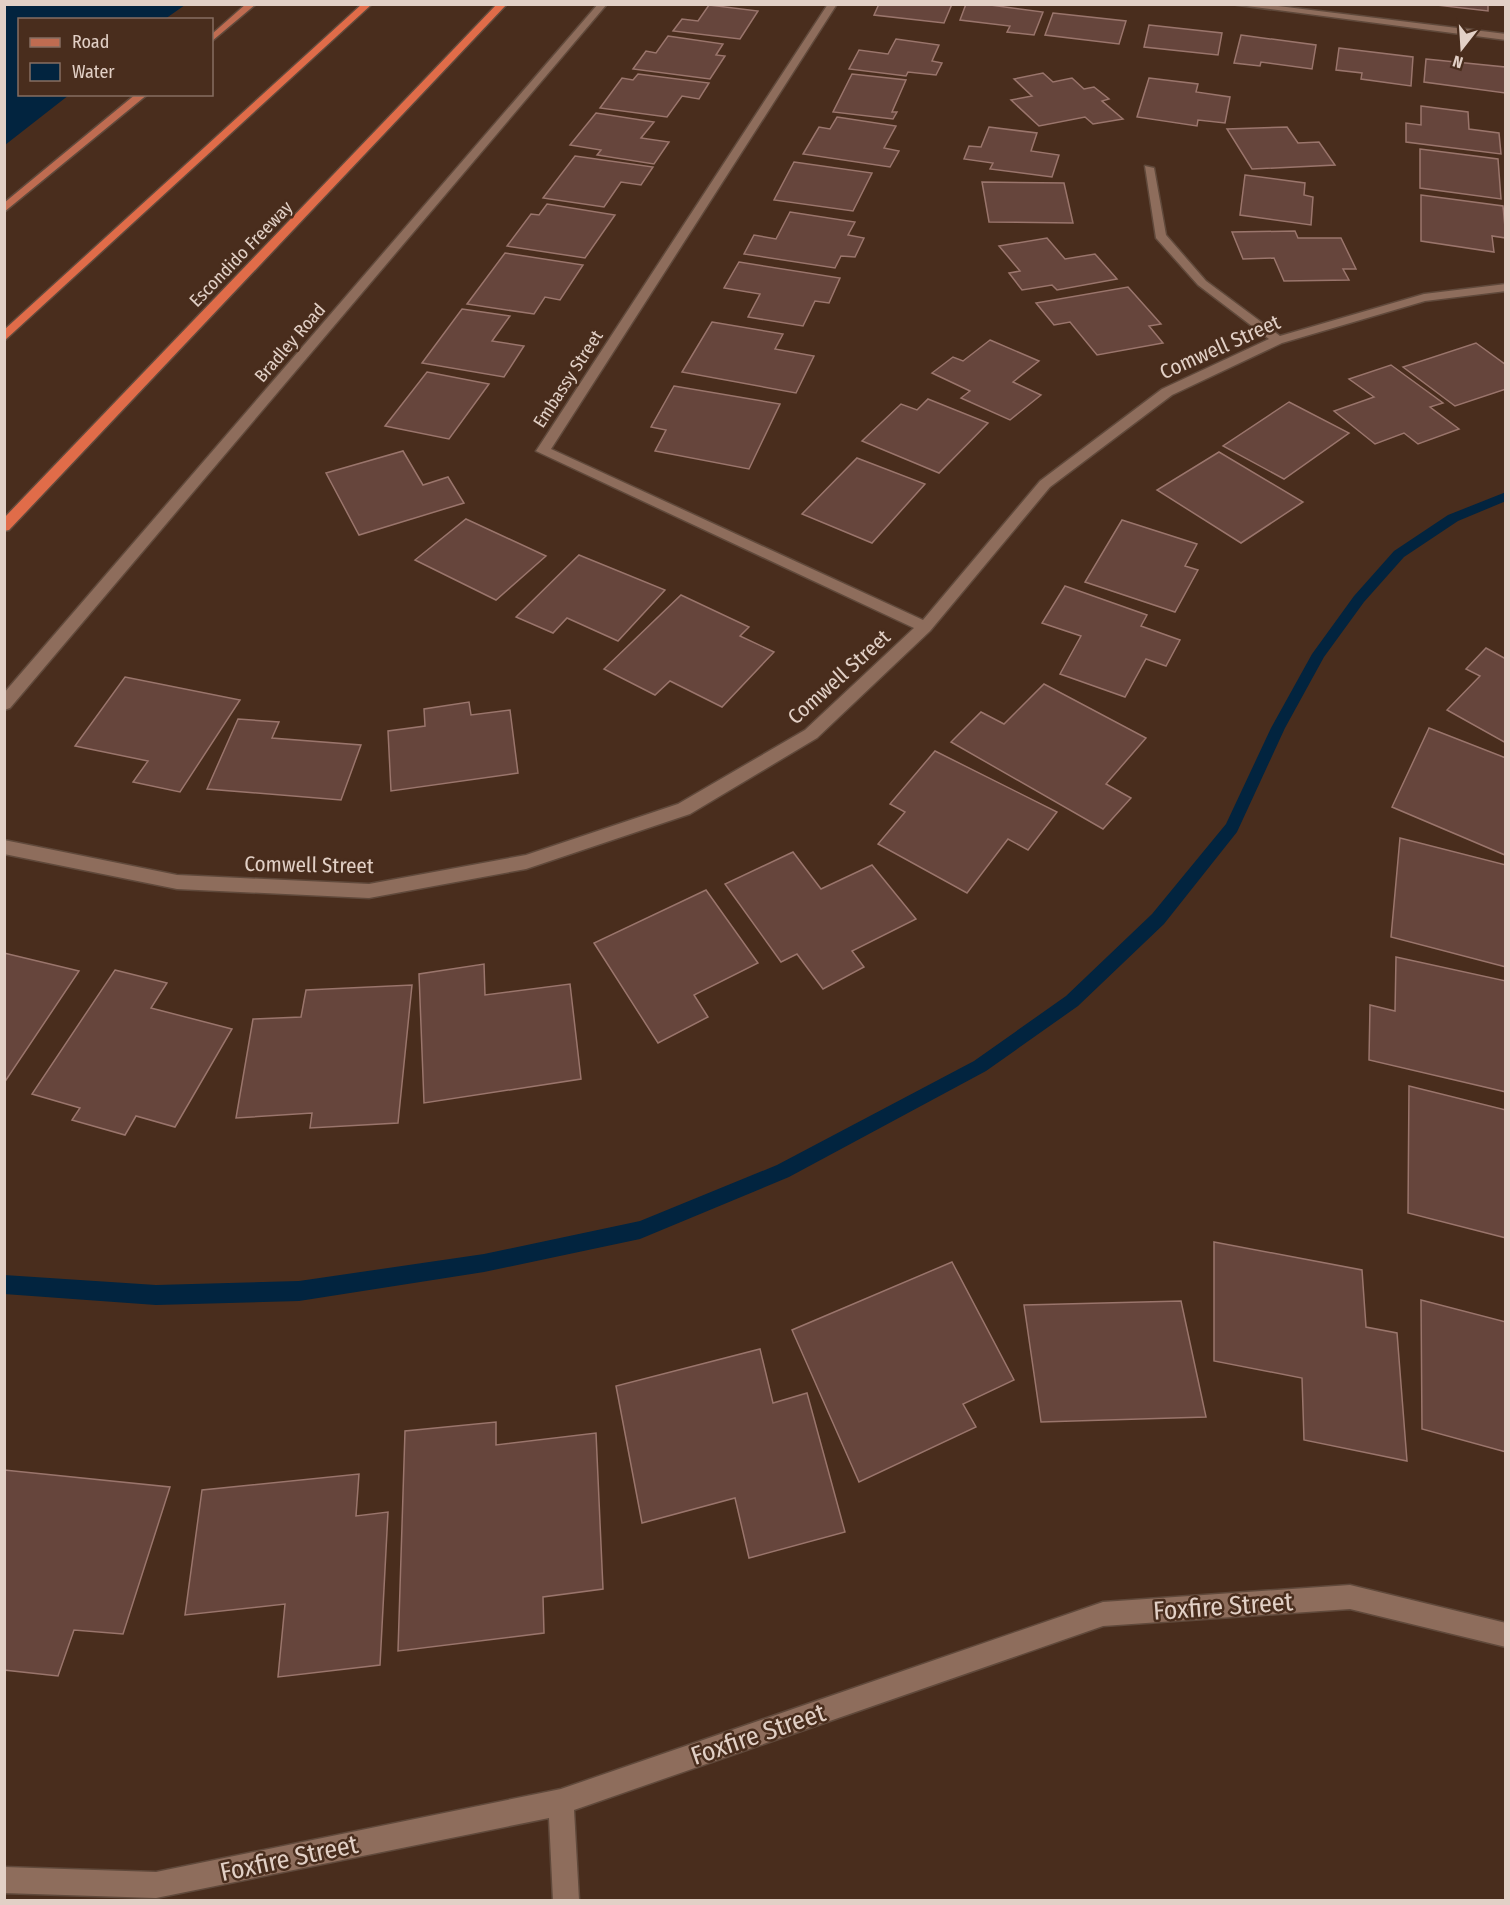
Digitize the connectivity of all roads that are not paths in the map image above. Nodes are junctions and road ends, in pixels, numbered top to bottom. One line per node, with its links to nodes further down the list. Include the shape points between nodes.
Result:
1 (252, 4): 7 (main road)
2 (368, 4): 13 (highway)
3 (503, 4): 15 (highway, Escondido Freeway)
4 (603, 4): 17 (street, Bradley Road)
5 (833, 4): 16 (street, Embassy Street, via 543,451)
6 (1235, 4): 8 (street)
7 (213, 37)
8 (1506, 37)
9 (141, 96): 11 (main road)
10 (1149, 168): 14 (street, via 1160,236 1202,283)
11 (4, 209)
12 (1506, 287): 14 (street, Comwell Street, via 1424,298)
13 (4, 337)
14 (1278, 340): 16 (street, Comwell Street, via 1167,392 1045,484)
15 (4, 527)
16 (925, 627): 18 (street, Comwell Street, via 812,734 684,809 526,862 369,891 177,882)
17 (4, 704)
18 (4, 847)
19 (1506, 1635): 20 (street, Foxfire Street, via 1350,1597 1103,1614)
20 (561, 1802): 21 (street, Foxfire Street, via 156,1885); 22 (street)
21 (4, 1880)
22 (566, 1900)

